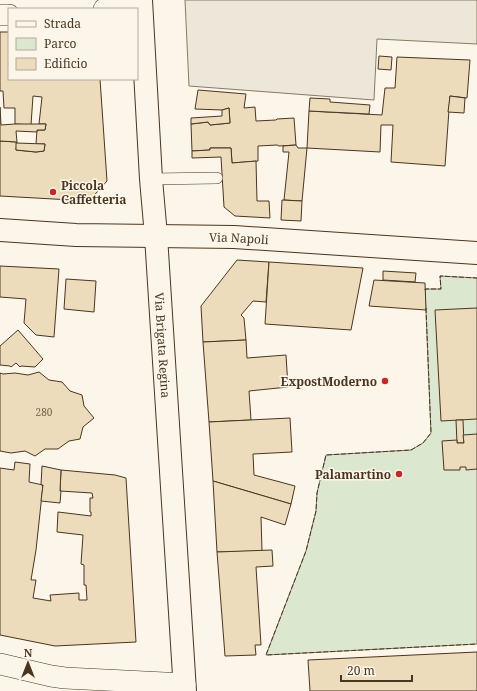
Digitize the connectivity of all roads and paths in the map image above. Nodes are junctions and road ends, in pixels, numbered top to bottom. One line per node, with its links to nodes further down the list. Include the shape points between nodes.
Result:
1 (141, 3): 2 (street); 4 (main road, Via Brigata Regina)
2 (110, 8)
3 (217, 178): 4 (lane)
4 (151, 179): 6 (main road, Via Brigata Regina)
5 (0, 230): 6 (main road, Via Napoli, via 76,235)
6 (156, 236): 7 (main road, Via Napoli, via 234,237); 10 (main road, Via Brigata Regina)
7 (477, 253)
8 (0, 664): 9 (street, via 50,676)
9 (62, 684): 10 (street)
10 (185, 687)

